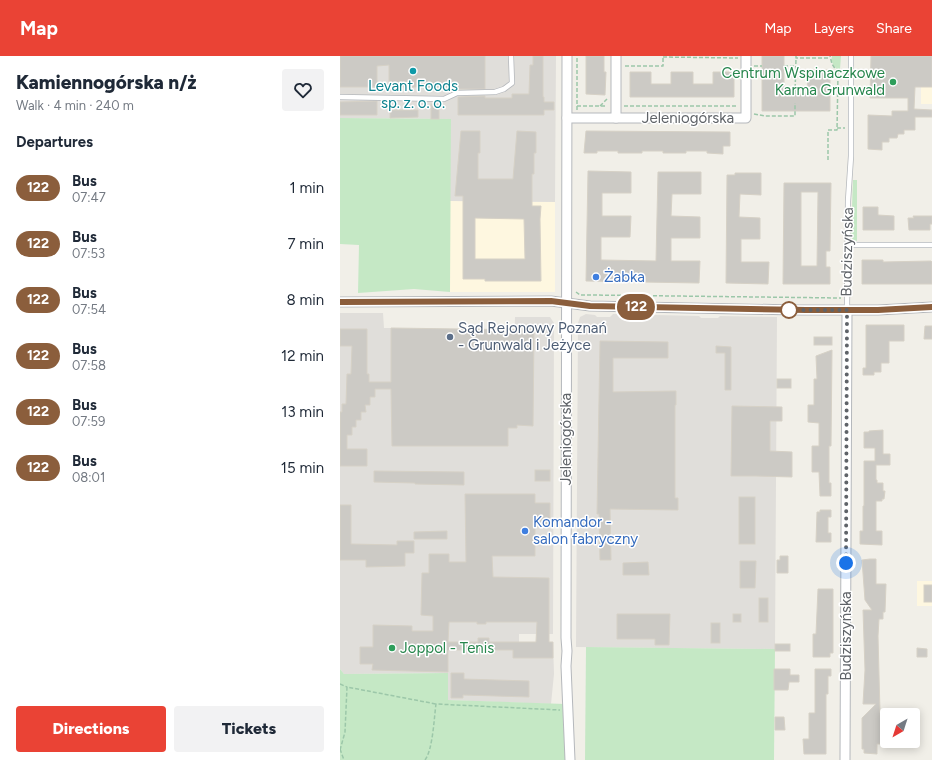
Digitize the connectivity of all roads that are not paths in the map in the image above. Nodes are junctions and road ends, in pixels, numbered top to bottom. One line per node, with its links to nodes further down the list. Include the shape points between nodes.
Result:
1 (511, 56): 6 (lane, via 512,83 495,92 457,93 444,99)
2 (567, 56): 7 (street, Jeleniogórska)
3 (616, 56): 8 (street)
4 (746, 56): 8 (street, Jeleniogórska, via 746,118)
5 (851, 56): 9 (lane, Budziszyńska, via 851,156)
6 (340, 97)
7 (567, 118): 8 (street, Jeleniogórska); 12 (street, Jeleniogórska)
8 (616, 118)
9 (847, 245): 10 (lane); 14 (lane, Budziszyńska)
10 (932, 245)
11 (340, 302): 12 (street)
12 (566, 303): 14 (street, via 597,306); 15 (street, Jeleniogórska, via 566,666)
13 (932, 307): 14 (street)
14 (847, 310): 16 (street, Budziszyńska)
15 (570, 760)
16 (845, 760)

